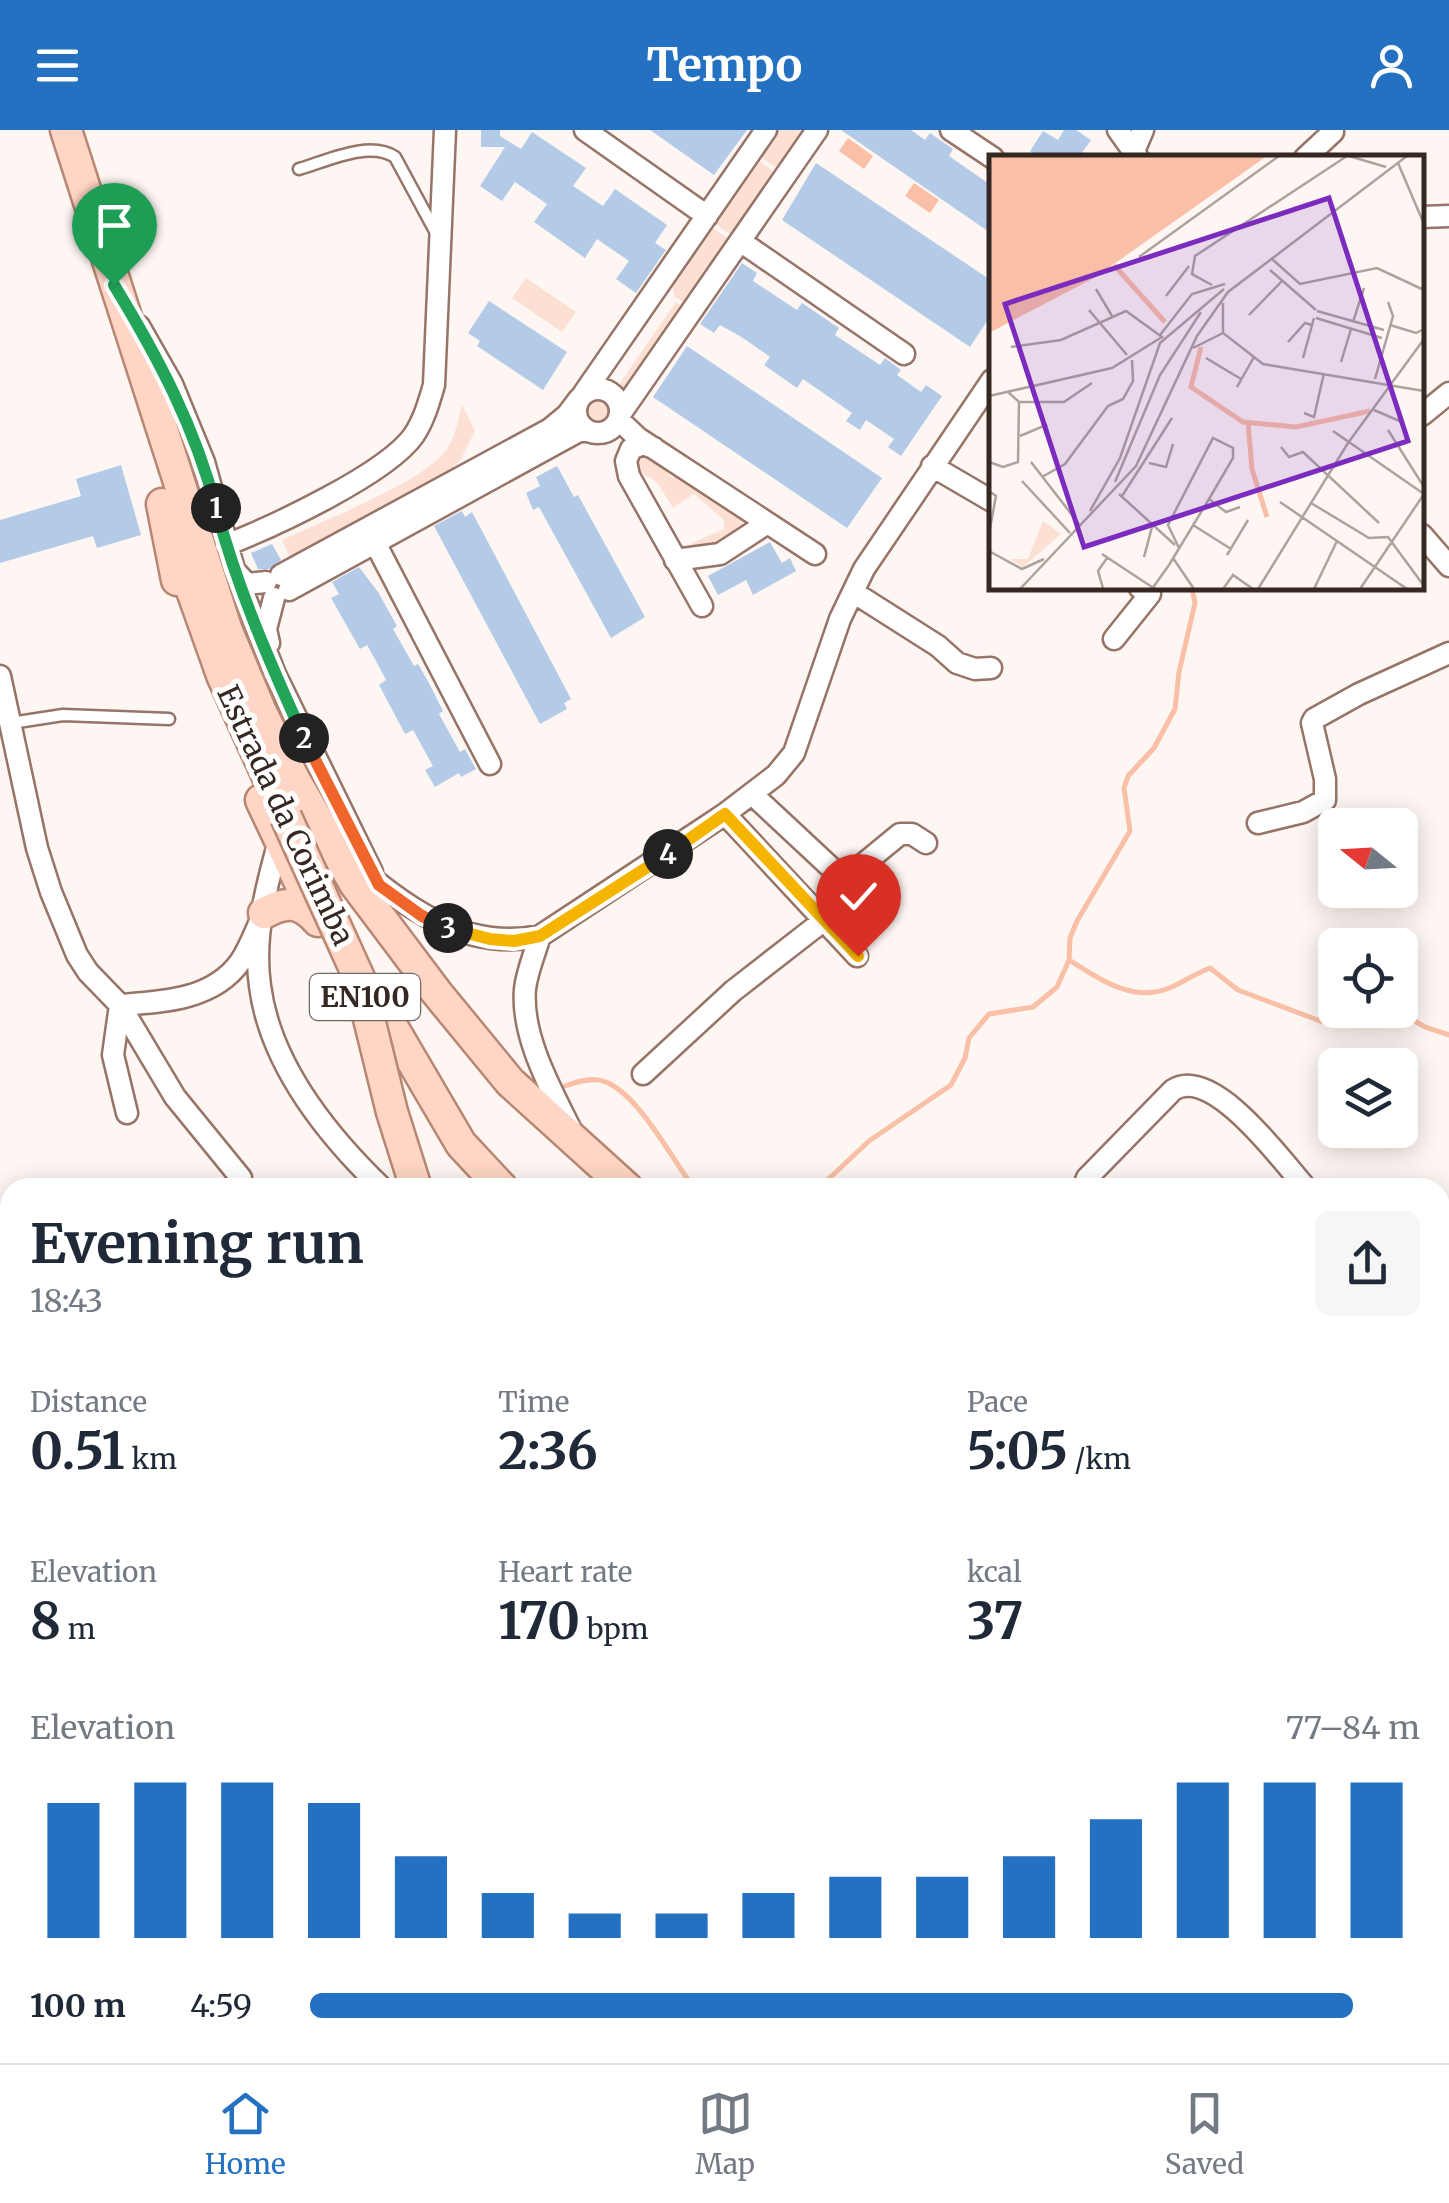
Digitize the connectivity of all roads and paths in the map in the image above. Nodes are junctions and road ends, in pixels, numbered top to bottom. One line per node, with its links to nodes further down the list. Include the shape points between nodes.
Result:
1 (45, 130): 55 (main road, Estrada da Corimba / EN100, via 162,504)
2 (66, 130): 21 (main road, Estrada da Corimba / EN100)
3 (445, 130): 19 (street)
4 (585, 130): 16 (street)
5 (766, 130): 16 (street)
6 (817, 130): 20 (street)
7 (951, 130): 11 (street)
8 (1118, 130): 12 (street)
9 (1143, 130): 13 (street)
10 (1333, 132): 14 (street)
11 (989, 155)
12 (1133, 155)
13 (1134, 155)
14 (1308, 155)
15 (299, 169): 19 (lane, via 366,150 386,151)
16 (707, 216): 25 (street)
17 (1449, 216): 18 (street)
18 (1424, 217)
19 (439, 237): 35 (street, via 434,385 412,438 344,487)
20 (740, 241): 22 (street); 27 (street)
21 (114, 285): 35 (street, via 172,384 204,462); 56 (main road, Estrada da Corimba / EN100, via 226,630 260,712)
22 (904, 354)
23 (989, 384): 29 (street)
24 (1449, 393): 26 (street)
25 (581, 396): 27 (street, via 578,420); 27 (street, via 598,388 612,393); 33 (street, via 550,429)
26 (1424, 413)
27 (607, 424): 28 (street); 30 (street); 33 (street, via 579,430)
28 (654, 448): 30 (street, via 631,449); 32 (street)
29 (932, 466): 31 (street); 42 (street)
30 (629, 476): 37 (street)
31 (989, 499)
32 (766, 524): 36 (street); 37 (street, via 720,554)
33 (371, 535): 40 (street); 51 (street)
34 (1424, 537): 38 (street)
35 (226, 546): 39 (street)
36 (816, 554)
37 (675, 560): 43 (street)
38 (1449, 566)
39 (234, 569): 40 (street, via 248,584); 47 (street)
40 (278, 586): 47 (street, via 266,629)
41 (1143, 590): 44 (street, via 1150,594)
42 (853, 592): 46 (street, via 957,663); 52 (street, via 794,753)
43 (702, 606)
44 (1114, 639)
45 (1449, 653): 54 (street, via 1314,719 1325,800)
46 (991, 668)
47 (275, 674): 59 (street)
48 (0, 676): 50 (street)
49 (168, 719): 50 (lane, via 63,715)
50 (10, 723): 68 (street, via 51,892 77,955)
51 (490, 764)
52 (752, 794): 53 (street); 58 (street)
53 (725, 814): 62 (street); 64 (street)
54 (1258, 823)
55 (283, 829): 61 (street); 63 (main road, Estrada da Corimba / EN100); 75 (main road, Estrada da Corimba / EN100, bridge, via 359,978)
56 (327, 839): 59 (street); 67 (main road, Estrada da Corimba / EN100)
57 (926, 843): 58 (street, via 900,834)
58 (844, 880): 60 (street)
59 (379, 885): 64 (street, via 455,931 514,941); 67 (street)
60 (872, 905)
61 (264, 913): 63 (main road, via 294,903); 68 (street, via 242,961 222,982 166,1002); 74 (street, via 260,986 274,1039 341,1149)
62 (823, 921): 65 (street); 70 (street)
63 (318, 922): 66 (main road, Estrada da Corimba / EN100)
64 (540, 936): 72 (street, via 525,1010)
65 (858, 956)
66 (354, 984)
67 (437, 993): 72 (main road, Estrada da Corimba / EN100, via 510,1082)
68 (120, 1006): 71 (street, via 112,1055); 73 (street, via 175,1097)
69 (390, 1023): 76 (main road, EN100, via 461,1144)
70 (644, 1074)
71 (127, 1113)
72 (576, 1142): 77 (main road, Estrada da Corimba / EN100)
73 (241, 1178)
74 (371, 1178)
75 (413, 1178)
76 (493, 1178)
77 (616, 1178)
78 (1088, 1178): 79 (street, via 1185,1084 1233,1106)
79 (1297, 1178)

